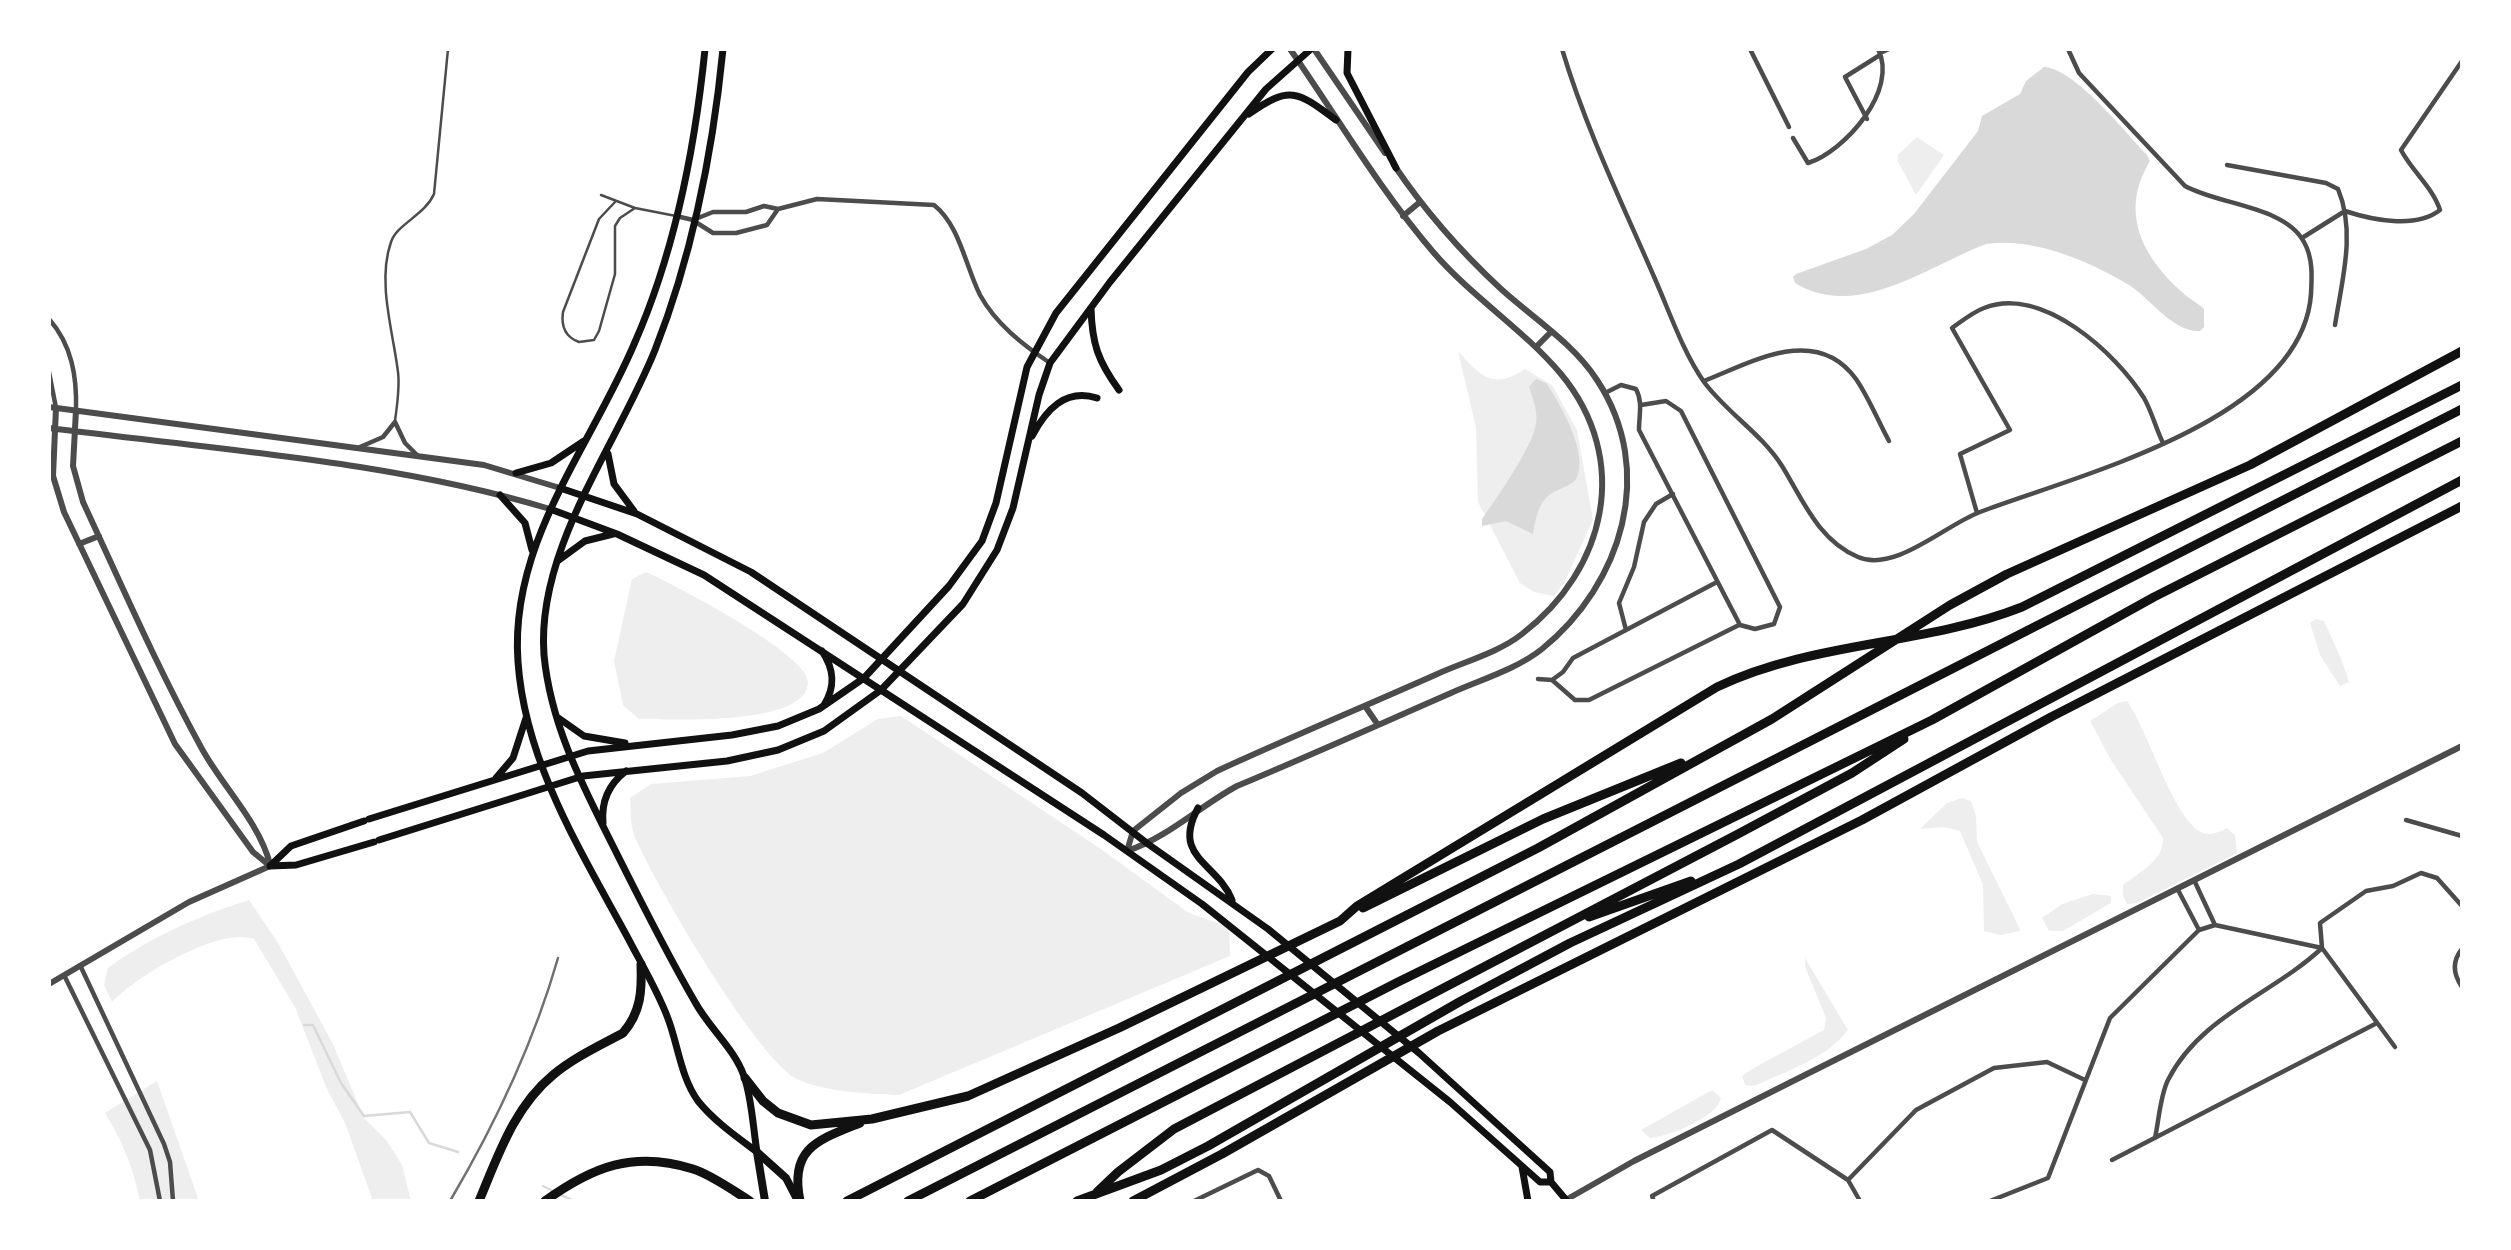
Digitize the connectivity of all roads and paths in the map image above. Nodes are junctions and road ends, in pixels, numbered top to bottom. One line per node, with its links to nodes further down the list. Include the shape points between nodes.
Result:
1 (448, 49): 51 (lane, via 434,194 425,210 394,235 390,246 386,295 398,374)
2 (705, 49): 29 (main road)
3 (723, 49): 31 (main road, via 713,130)
4 (1272, 49): 12 (main road)
5 (1290, 49): 14 (street)
6 (1313, 49): 14 (main road); 22 (street)
7 (1348, 49): 22 (main road, via 1347,73)
8 (1562, 49): 42 (street, via 1581,111)
9 (1750, 49): 19 (street)
10 (1889, 49): 13 (street)
11 (2068, 49): 32 (street, via 2079,73 2185,186 2275,217)
12 (1265, 52): 39 (main road, via 1091,267)
13 (1879, 52): 17 (street, via 1882,76); 17 (street, via 1845,77)
14 (1297, 59): 16 (main road); 18 (street)
15 (2462, 61): 28 (street, via 2401,150 2440,210 2429,219 2394,221)
16 (1243, 119): 18 (main road, via 1276,95 1291,94 1309,99); 33 (main road)
17 (1867, 119): 20 (street, via 1822,158 1808,163)
18 (1336, 120): 30 (street)
19 (1789, 127)
20 (1793, 138)
21 (2227, 165): 28 (street, via 2326,183 2338,189)
22 (1396, 168): 25 (street)
23 (601, 195): 24 (lane)
24 (615, 201): 26 (lane); 26 (lane, via 599,219 563,312 565,333 579,342 594,340 599,331 615,274 615,226)
25 (1420, 202): 30 (street); 36 (street, via 1456,246)
26 (635, 208): 29 (lane)
27 (778, 209): 31 (street, via 764,206 746,212 713,212); 31 (street, via 767,225 736,233 713,233); 39 (street, via 817,199 934,205 949,217 982,298 1012,336)
28 (2345, 211): 32 (street); 35 (street, via 2348,240)
29 (676, 216): 31 (street); 54 (main road, via 636,340)
30 (1403, 216): 37 (street, via 1437,256)
31 (693, 220): 60 (main road, via 656,347)
32 (2302, 238): 57 (street, via 2311,262 2310,304 2305,325 2286,361 2232,406)
33 (1091, 308): 40 (main road); 44 (main road, via 1100,364)
34 (49, 319): 50 (street, via 66,346 77,378)
35 (2335, 325)
36 (1551, 332): 37 (street); 45 (street, via 1585,364)
37 (1536, 347): 88 (street, via 1573,391 1595,434 1602,477 1598,533 1567,592 1520,636)
38 (2462, 351): 96 (highway, via 2250,466 2007,574 1950,605 1796,705)
39 (1033, 352): 40 (street); 82 (main road, via 996,503 982,541)
40 (1050, 363): 58 (main road)
41 (49, 372): 48 (street)
42 (1704, 381): 56 (street, via 1785,351 1813,350 1844,366 1856,379); 70 (street, via 1768,448 1817,526 1859,558 1892,559)
43 (2462, 385): 118 (highway, via 2065,587 1995,618 1801,657 1762,667 1717,687)
44 (1119, 390)
45 (1605, 393): 47 (street, via 1631,385); 93 (street, via 1616,418 1628,496 1623,527 1593,595 1569,624 1526,660)
46 (1097, 398): 58 (main road, via 1060,400 1041,420)
47 (1641, 405): 66 (street, via 1639,430); 79 (street, via 1666,401 1681,411 1780,607 1774,624 1755,629)
48 (52, 407): 50 (street); 52 (street)
49 (2462, 409): 148 (highway)
50 (76, 410): 53 (street); 59 (street)
51 (395, 422): 59 (street, via 383,437); 61 (street, via 405,443)
52 (52, 428): 53 (street); 75 (street, via 56,490)
53 (74, 431): 65 (street, via 389,473); 74 (street, via 74,477)
54 (587, 438): 62 (main road, via 551,463); 64 (main road)
55 (2462, 440): 92 (highway, via 2154,597)
56 (1889, 441)
57 (2163, 443): 70 (street, via 2097,474); 70 (street, via 2144,398 2087,334 2034,307 1985,307 1952,328 2010,430 1961,454)
58 (1027, 446): 83 (main road, via 1013,508 997,550 963,604)
59 (358, 447): 61 (street)
60 (608, 452): 67 (main road); 71 (main road, via 618,492)
61 (418, 455): 62 (street)
62 (516, 473): 64 (street)
63 (2462, 481): 110 (highway)
64 (560, 488): 67 (main road); 69 (main road)
65 (500, 495): 69 (street); 76 (main road, via 525,523)
66 (1673, 495): 78 (street); 80 (street, via 1656,504 1644,522 1634,567 1619,603)
67 (584, 496): 71 (main road); 72 (main road)
68 (2462, 506): 152 (highway, via 2051,717 1862,820 1438,1031)
69 (550, 509): 72 (main road); 76 (main road)
70 (1977, 513)
71 (638, 514): 82 (main road, via 751,572)
72 (574, 517): 73 (main road); 77 (main road)
73 (617, 534): 77 (main road, via 591,538); 81 (main road, via 704,575)
74 (99, 536): 75 (street); 111 (street, via 194,734 218,778 264,843)
75 (79, 544): 111 (street, via 175,744 253,852)
76 (532, 551): 91 (main road, via 517,645)
77 (558, 561): 90 (main road, via 544,640)
78 (1717, 582): 79 (street); 80 (street)
79 (1740, 625): 86 (street, via 1589,700 1575,700)
80 (1626, 629): 86 (street, via 1573,658)
81 (819, 648): 84 (main road); 89 (main road, via 833,681)
82 (883, 660): 83 (main road); 84 (main road)
83 (900, 671): 87 (main road); 106 (main road)
84 (864, 678): 87 (main road); 89 (main road)
85 (1538, 679): 86 (street)
86 (1552, 680)
87 (881, 690): 99 (main road, via 824,731 778,750 727,761); 109 (main road)
88 (1365, 706): 93 (street); 106 (street, via 1217,771)
89 (821, 708): 94 (main road, via 755,731)
90 (556, 717): 94 (main road, via 584,736); 97 (main road)
91 (527, 718): 98 (main road); 101 (main road, via 513,758)
92 (1932, 720): 120 (highway, via 1852,773); 149 (highway, via 1398,982)
93 (1378, 725): 103 (street, via 1237,786)
94 (633, 745): 97 (main road)
95 (2462, 746): 112 (street)
96 (1709, 753): 118 (highway, via 1543,819); 147 (highway, via 1447,896)
97 (569, 757): 98 (main road); 100 (main road)
98 (541, 766): 101 (main road); 102 (main road)
99 (626, 771): 100 (main road); 105 (main road, via 606,797)
100 (578, 778): 102 (main road); 105 (main road)
101 (494, 781): 111 (main road, via 291,846)
102 (550, 787): 111 (main road, via 296,865); 124 (main road)
103 (1198, 808): 108 (street); 116 (main road, via 1190,827 1192,848)
104 (2406, 820): 107 (street)
105 (604, 827): 131 (main road, via 697,1006)
106 (1133, 831): 108 (main road); 109 (street)
107 (2462, 836)
108 (1147, 844): 109 (street); 116 (main road)
109 (1127, 851): 137 (main road, via 1202,904 1409,1068)
110 (1739, 864): 120 (highway); 150 (highway, via 1570,943 1208,1146)
111 (270, 866): 125 (street, via 189,902)
112 (2194, 880): 113 (street); 119 (street)
113 (2177, 888): 121 (street); 156 (street, via 1646,1155)
114 (2462, 894): 115 (street)
115 (2456, 899): 117 (street); 122 (street, via 2437,878 2421,873 2393,886 2366,891 2320,923)
116 (1232, 901): 139 (main road, via 1419,1053 1550,1172)
117 (2462, 906)
118 (1340, 920): 133 (highway, via 989,1089)
119 (2215, 925): 121 (street); 122 (street)
120 (1559, 928): 151 (highway, via 1174,1129)
121 (2199, 930): 132 (street, via 2110,1018)
122 (2322, 948): 129 (street); 134 (street, via 2302,967 2221,1018 2199,1040 2167,1081)
123 (2462, 949): 128 (street, via 2455,958 2455,973)
124 (641, 964): 135 (main road, via 666,1011 684,1072 698,1100); 142 (highway, via 640,1001 631,1023 623,1033 554,1074 527,1102)
125 (80, 965): 126 (street); 141 (street, via 164,1144)
126 (64, 975): 127 (street); 140 (street, via 149,1150)
127 (49, 984)
128 (2462, 987)
129 (2377, 1023): 130 (street); 134 (street)
130 (2395, 1047)
131 (745, 1078): 133 (highway, via 763,1101 789,1119 811,1125); 135 (main road)
132 (2085, 1080): 138 (street, via 2047,1062 1994,1068 1916,1110); 159 (street, via 2048,1178)
133 (872, 1119): 146 (highway, via 825,1137 809,1149 798,1170)
134 (2155, 1138): 136 (street)
135 (757, 1152): 145 (main road); 146 (main road, via 786,1178)
136 (2112, 1160)
137 (1522, 1166): 139 (main road, via 1540,1182); 155 (main road)
138 (1848, 1180): 157 (street, via 1772,1130 1652,1196); 158 (street)
139 (1551, 1182): 156 (main road)
140 (160, 1201)
141 (173, 1201)
142 (479, 1201)
143 (545, 1201): 144 (highway, via 575,1180 621,1162 693,1169)
144 (750, 1201)
145 (765, 1201)
146 (799, 1201)
147 (847, 1201)
148 (908, 1201)
149 (970, 1201)
150 (1077, 1201)
151 (1088, 1201)
152 (1133, 1201)
153 (1194, 1201): 154 (street, via 1258,1170 1269,1176)
154 (1281, 1201)
155 (1528, 1201)
156 (1566, 1201)
157 (1654, 1201)
158 (1860, 1201)
159 (1990, 1201)

